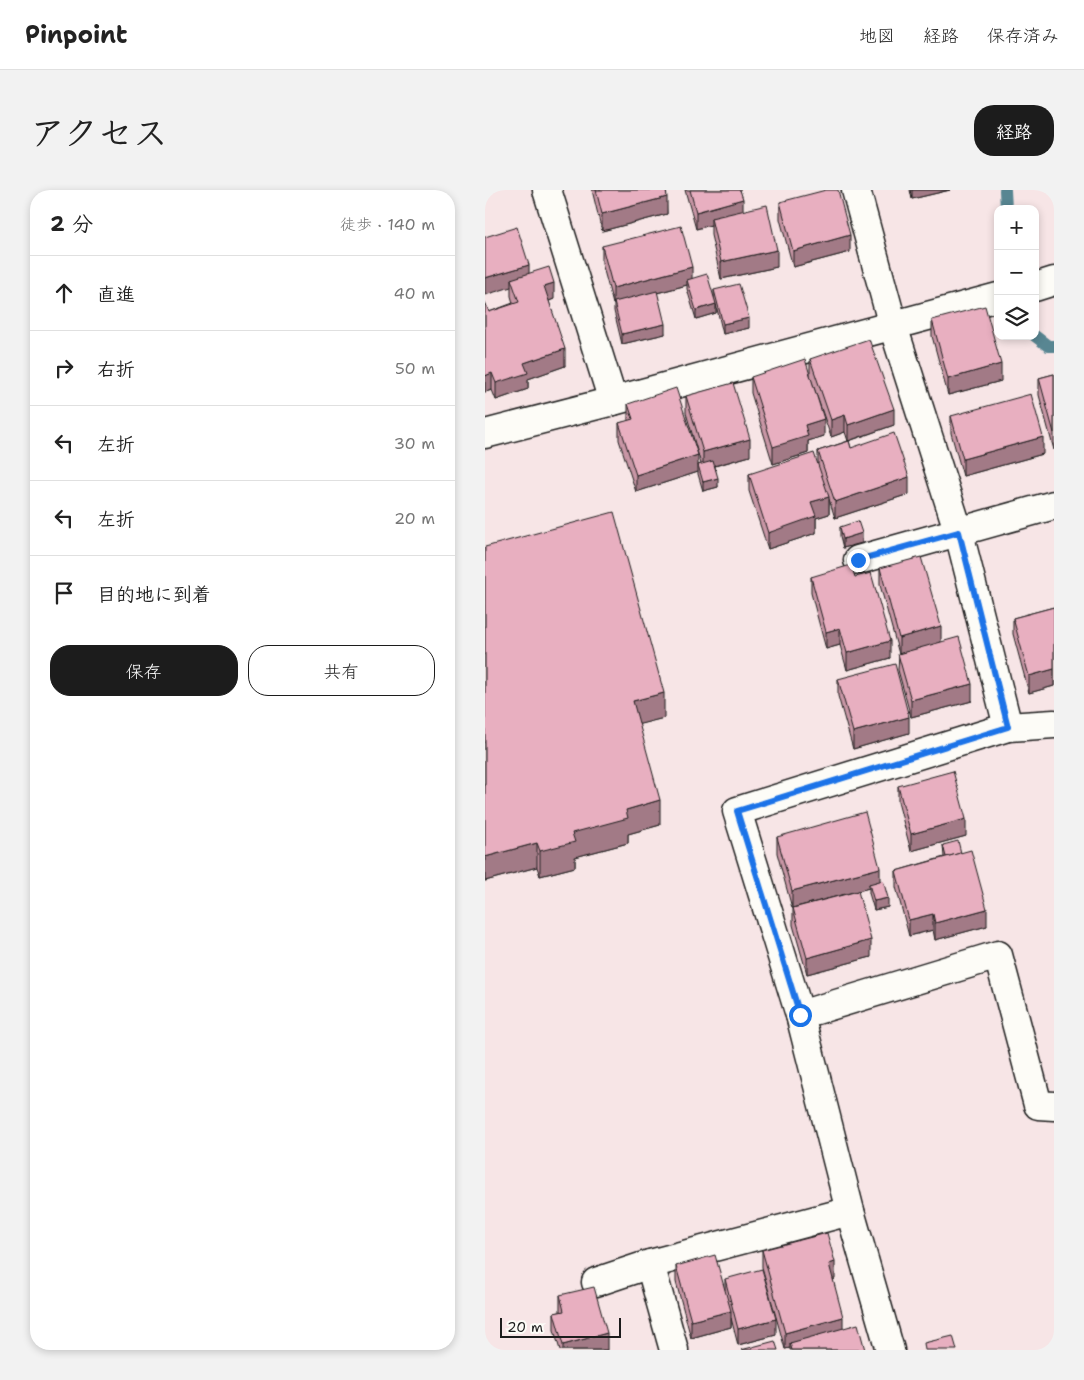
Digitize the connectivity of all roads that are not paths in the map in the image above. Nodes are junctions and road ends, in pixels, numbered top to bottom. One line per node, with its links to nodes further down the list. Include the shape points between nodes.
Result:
1 (547, 190): 7 (street)
2 (857, 190): 6 (street)
3 (1054, 281): 4 (street)
4 (1039, 286)
5 (994, 298): 6 (street)
6 (893, 326): 7 (street); 10 (street)
7 (613, 401): 8 (street)
8 (485, 434)
9 (1054, 505): 10 (street)
10 (959, 532): 11 (street); 13 (street)
11 (858, 560)
12 (1054, 724): 13 (street)
13 (1008, 727): 14 (street, via 737,811)
14 (800, 1015): 15 (street, via 998,955 1038,1105); 16 (street)
15 (1054, 1106)
16 (850, 1211): 17 (street); 20 (street)
17 (650, 1264): 18 (street); 19 (street)
18 (596, 1282)
19 (674, 1350)
20 (890, 1350)

